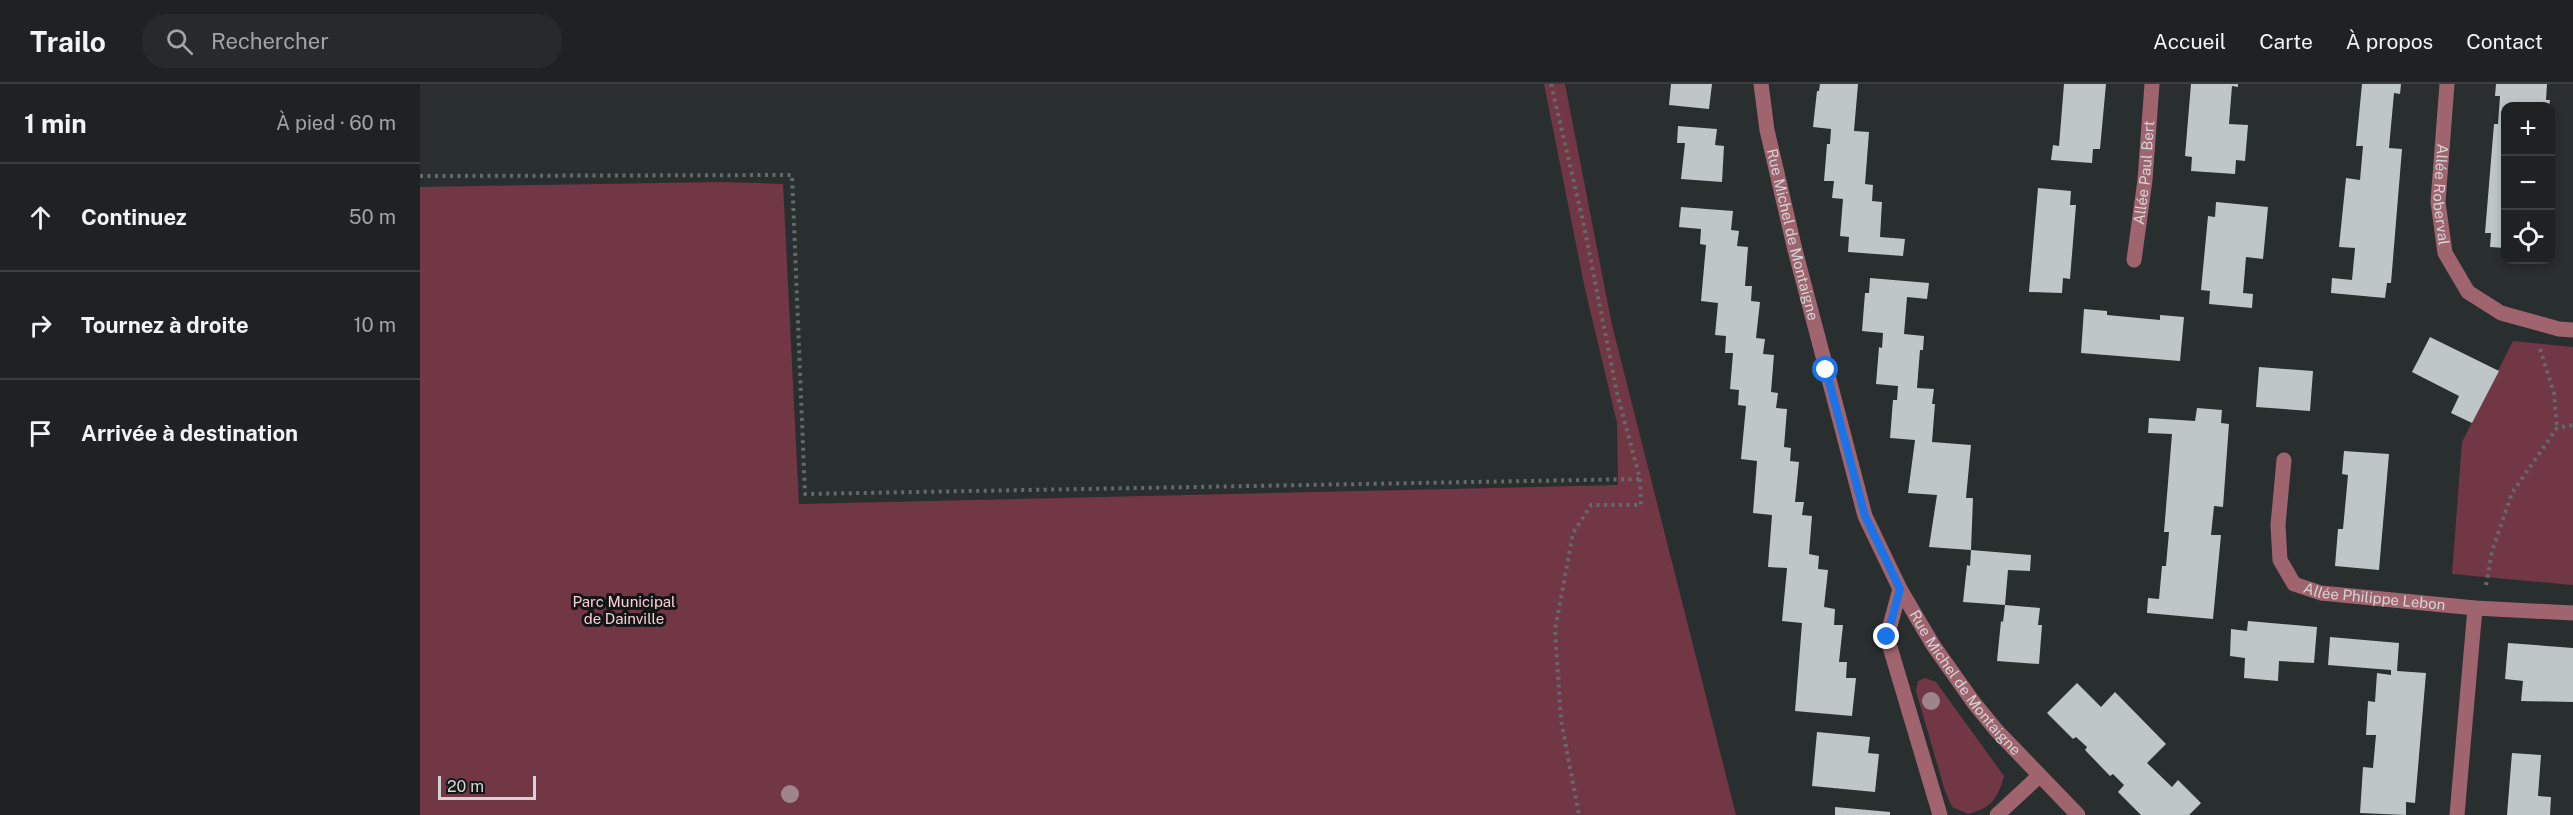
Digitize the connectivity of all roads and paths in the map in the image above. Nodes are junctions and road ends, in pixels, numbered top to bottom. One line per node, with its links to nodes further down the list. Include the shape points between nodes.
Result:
1 (1551, 84): 12 (path, via 1617,393)
2 (1761, 84): 13 (street, Rue Michel de Montaigne, via 1767,130 1795,250 1865,516)
3 (2152, 84): 6 (street, Allée Paul Bert)
4 (2446, 84): 7 (street, Allée Roberval, via 2438,202 2445,253 2468,292 2501,313)
5 (420, 176): 12 (path, via 792,175 805,494)
6 (2134, 260)
7 (2525, 320): 8 (street, Allée Roberval); 10 (path, via 2538,344 2554,393)
8 (2573, 330)
9 (2573, 425): 10 (path)
10 (2557, 428): 14 (path, via 2512,493 2492,551 2488,578)
11 (2284, 460): 14 (street, Allée Philippe Lebon, via 2278,525 2280,560 2294,584 2321,593)
12 (1640, 479): 17 (path, via 1641,505 1591,505 1573,533 1555,630 1561,720)
13 (1900, 589): 16 (street, Rue Michel de Montaigne, via 1974,703); 18 (street, via 1887,637)
14 (2475, 608): 15 (street, Allée Philippe Lebon); 21 (street)
15 (2573, 613)
16 (2039, 776): 19 (street); 20 (street, Rue Michel de Montaigne)
17 (1579, 815)
18 (1940, 815)
19 (1997, 815)
20 (2078, 815)
21 (2457, 815)

